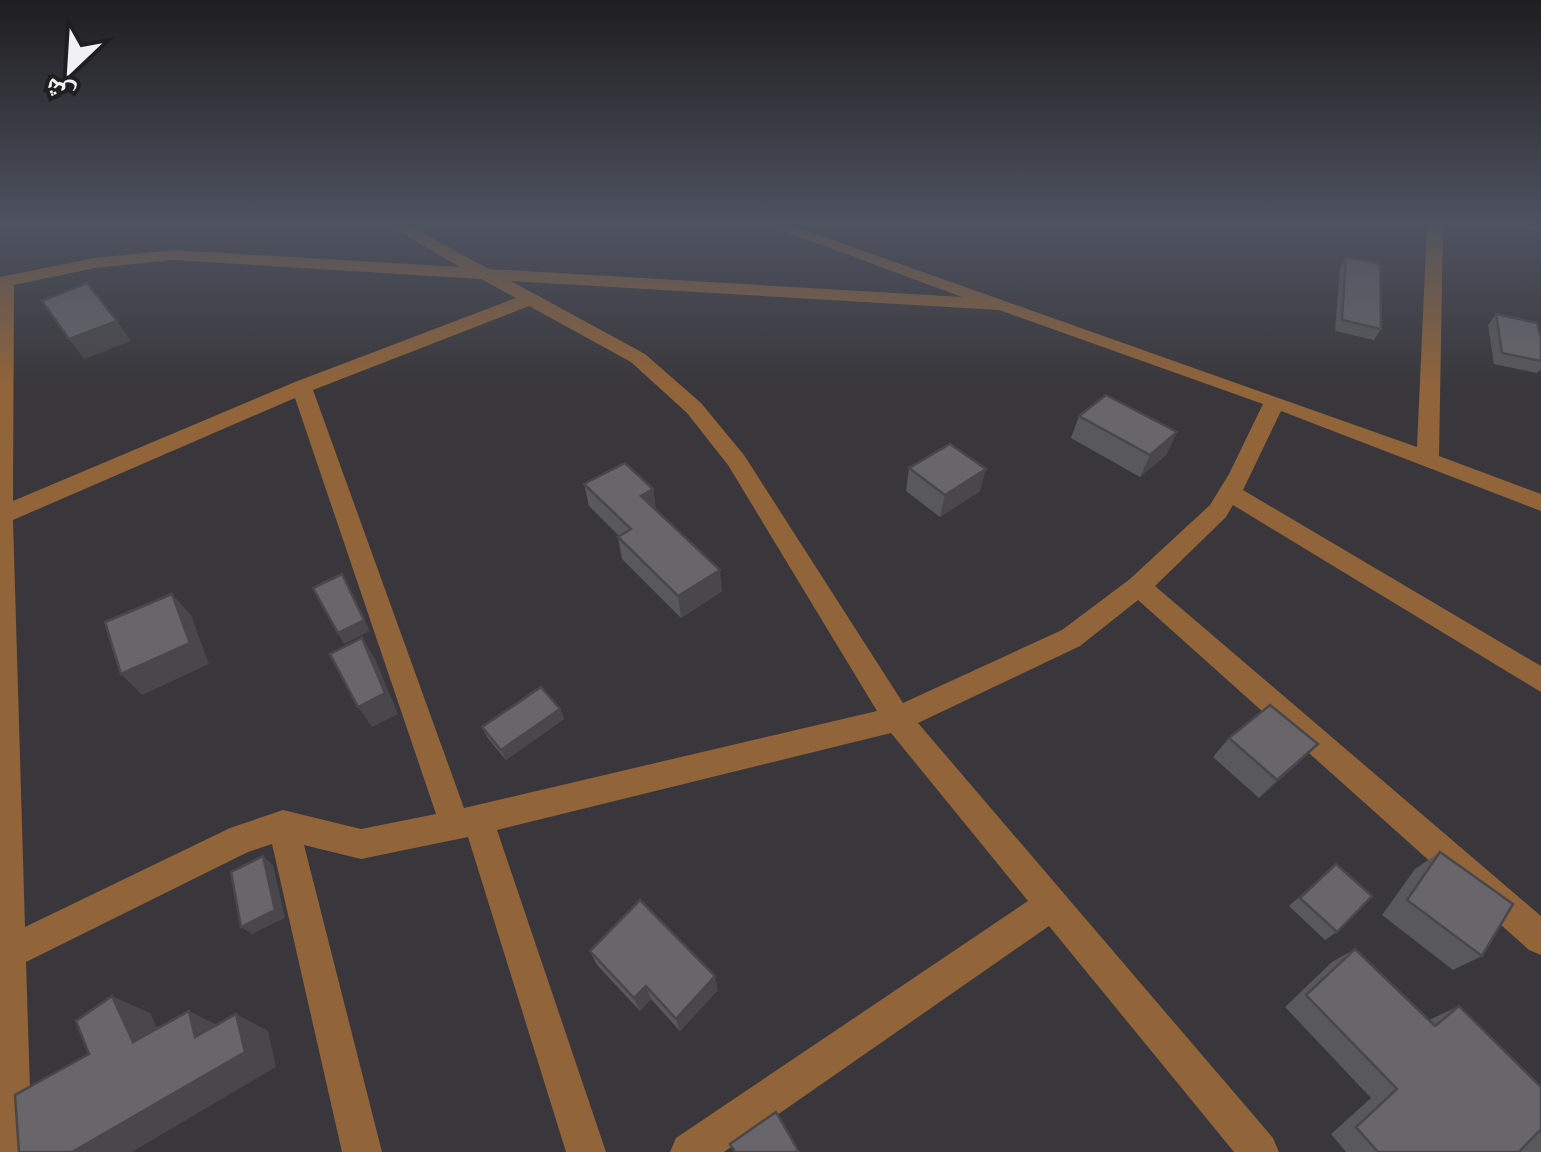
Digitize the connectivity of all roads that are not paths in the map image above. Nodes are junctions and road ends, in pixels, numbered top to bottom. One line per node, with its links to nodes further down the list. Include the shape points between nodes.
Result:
1 (494, 280): 6 (street)
2 (623, 280): 7 (street)
3 (932, 280): 7 (street)
4 (1433, 280): 10 (street)
5 (2, 282): 13 (street)
6 (530, 299): 8 (street); 16 (street, via 638,358 694,408 736,460)
7 (1004, 305): 9 (street)
8 (302, 387): 13 (street); 17 (street)
9 (1275, 400): 10 (street); 11 (street)
10 (1428, 459): 12 (street)
11 (1231, 493): 14 (street); 15 (street)
12 (1541, 503)
13 (0, 515): 21 (street)
14 (1139, 586): 16 (street, via 1071,638); 20 (street)
15 (1541, 680)
16 (897, 718): 17 (street); 19 (street)
17 (466, 821): 18 (street, via 361,844); 24 (street)
18 (282, 825): 21 (street); 23 (street)
19 (1052, 904): 25 (street); 26 (street)
20 (1541, 938)
21 (3, 956): 22 (street)
22 (12, 1152)
23 (362, 1152)
24 (586, 1152)
25 (690, 1152)
26 (1260, 1152)

